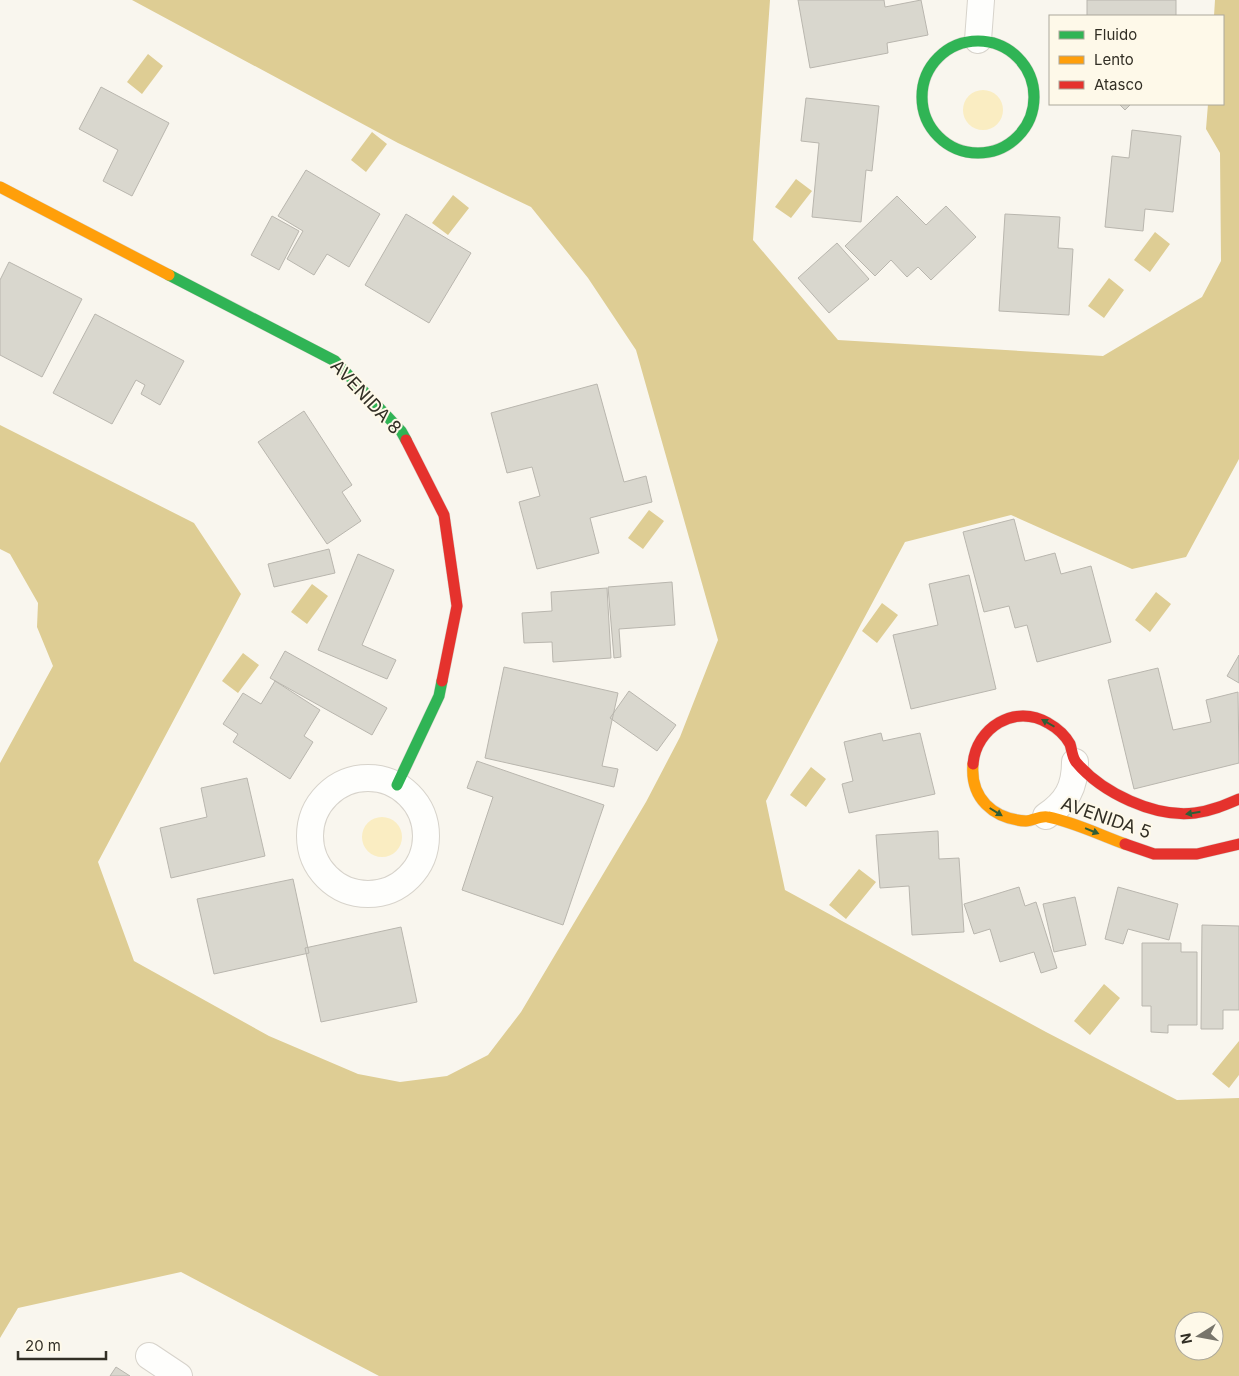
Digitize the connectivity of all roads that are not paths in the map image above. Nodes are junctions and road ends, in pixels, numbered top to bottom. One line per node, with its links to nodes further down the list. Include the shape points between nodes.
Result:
1 (981, 0): 2 (street)
2 (978, 40): 2 (street, via 962,43 936,60 923,89 928,121 936,134 963,151 979,153 995,151 1021,134 1030,120 1034,88 1029,73 1008,49)
3 (0, 187): 5 (street, AVENIDA 8, via 335,361 401,431 444,515 457,606 439,696)
4 (1075, 762): 6 (street, AVENIDA 5, one-way to 4, via 1224,807 1187,815 1155,812 1102,785); 7 (street, via 1070,794); 7 (street, AVENIDA 5, one-way to 7, via 1069,744 1058,729 1042,719 1023,715 1004,718 989,728 977,743 971,761 972,780 979,797 992,811 1009,820 1028,821)
5 (397, 785): 5 (street, via 365,777 349,780 328,794 314,815 311,847 326,877 340,887 355,893 380,893 403,884 415,872 427,841 425,824 410,795)
6 (1239, 799)
7 (1046, 816): 8 (street, AVENIDA 5, one-way to 8, via 1154,854 1197,854)
8 (1239, 844)
9 (149, 1356): 10 (street)
10 (179, 1376)

